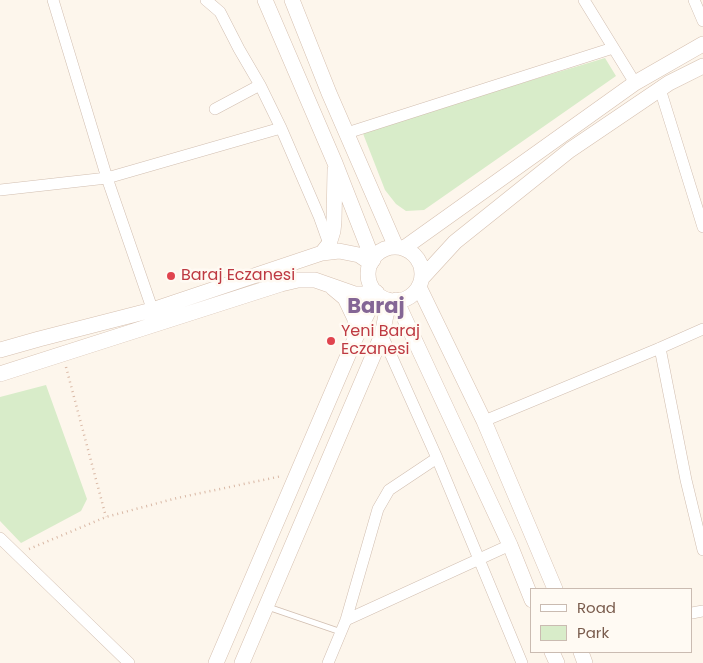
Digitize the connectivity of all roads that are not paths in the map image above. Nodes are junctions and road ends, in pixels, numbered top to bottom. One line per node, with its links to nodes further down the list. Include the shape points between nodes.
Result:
1 (53, 0): 20 (street)
2 (206, 0): 8 (street)
3 (216, 0): 8 (street)
4 (265, 0): 19 (street)
5 (292, 0): 18 (street)
6 (584, 0): 11 (street)
7 (698, 2): 9 (street)
8 (220, 12): 14 (street)
9 (703, 21)
10 (703, 44): 13 (street)
11 (614, 48): 13 (street); 18 (street)
12 (703, 66): 15 (street)
13 (635, 82): 24 (street)
14 (260, 85): 16 (street); 17 (street)
15 (660, 89): 22 (street); 26 (street, via 570,150 486,217 455,242)
16 (215, 109)
17 (280, 128): 20 (street); 23 (street, via 319,216)
18 (347, 132): 24 (street)
19 (335, 163): 23 (street, via 333,231); 25 (street)
20 (106, 178): 21 (street); 29 (street)
21 (0, 190)
22 (703, 227)
23 (325, 248): 25 (street, via 360,255); 29 (street)
24 (400, 248): 25 (street, via 381,251); 26 (street, via 410,252 420,263)
25 (372, 262): 28 (street, via 369,270 372,286)
26 (420, 282): 28 (street, via 413,294 405,298); 36 (street)
27 (326, 283): 28 (street, via 355,294); 29 (street, via 298,280); 32 (street, via 346,298 356,319)
28 (385, 296): 31 (street); 32 (street); 39 (street)
29 (154, 317): 34 (street); 35 (street, via 63,354)
30 (703, 329): 33 (street)
31 (382, 335): 37 (street); 44 (street)
32 (355, 339): 48 (street)
33 (660, 348): 36 (street); 40 (street)
34 (0, 350)
35 (0, 374)
36 (484, 421): 42 (street)
37 (438, 458): 41 (street); 45 (street, via 389,490 378,509)
38 (0, 538): 47 (street)
39 (510, 545): 41 (street); 43 (street)
40 (703, 550)
41 (478, 559): 45 (street); 51 (street)
42 (555, 588)
43 (530, 595)
44 (266, 606): 46 (lane); 49 (street)
45 (346, 620): 46 (street)
46 (341, 632): 50 (street)
47 (129, 663)
48 (216, 663)
49 (242, 663)
50 (328, 663)
51 (522, 663)

